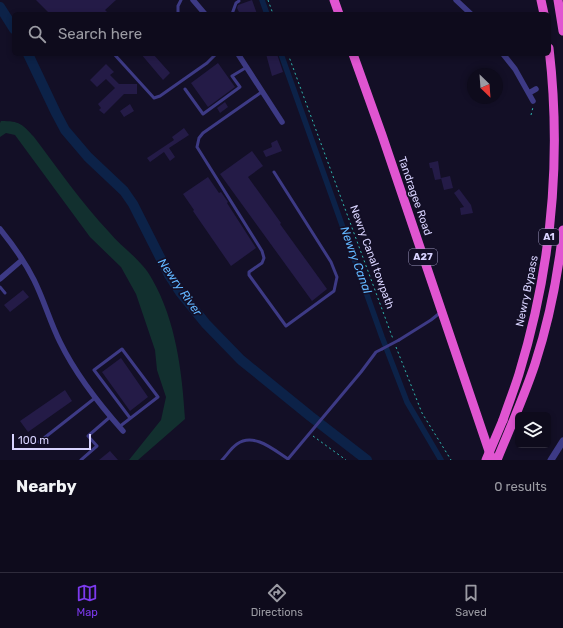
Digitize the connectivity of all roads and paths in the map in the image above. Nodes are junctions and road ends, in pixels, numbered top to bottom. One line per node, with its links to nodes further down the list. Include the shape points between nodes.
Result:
1 (181, 0): 9 (lane)
2 (193, 0): 10 (street)
3 (268, 0): 12 (path)
4 (334, 0): 13 (highway)
5 (456, 0): 14 (street)
6 (541, 0): 15 (highway)
7 (558, 0): 16 (highway)
8 (239, 1): 11 (lane)
9 (178, 12)
10 (203, 12)
11 (233, 12)
12 (272, 12)
13 (338, 12)
14 (470, 12)
15 (544, 12)
16 (563, 31)
17 (116, 56): 18 (lane, via 154,98)
18 (214, 56)
19 (239, 56): 24 (street)
20 (289, 56): 50 (path, Newry Canal towpath, via 416,400)
21 (353, 56): 39 (highway, Tandragee Road / A27)
22 (505, 56): 28 (street)
23 (550, 56): 51 (highway, Newry Bypass / A1, bridge, via 555,120 552,220 532,327 519,374)
24 (246, 67): 25 (lane, via 232,76 240,87 203,114); 27 (street)
25 (185, 89)
26 (536, 89): 28 (street)
27 (263, 92): 31 (street); 32 (lane, via 203,132 197,147 262,251 262,263 249,272 249,275 286,326 334,291 337,277 331,262)
28 (529, 93): 29 (street)
29 (533, 101): 30 (path)
30 (531, 115)
31 (282, 122)
32 (274, 172)
33 (563, 230): 53 (highway, A1, via 554,288 535,364)
34 (1, 232): 35 (street)
35 (22, 260): 36 (street); 40 (street, via 34,280 60,342)
36 (0, 279)
37 (0, 287): 38 (lane)
38 (5, 293)
39 (441, 312): 44 (lane, bridge, via 376,352); 52 (highway, Tandragee Road / A27)
40 (96, 398): 41 (street); 45 (lane)
41 (110, 417): 43 (street); 47 (lane, via 88,436 97,446)
42 (130, 418): 42 (lane, via 158,397 122,349 94,370); 43 (lane)
43 (121, 429)
44 (309, 434): 48 (lane, via 288,459 262,443 247,440 236,444); 49 (path)
45 (39, 442)
46 (563, 442): 54 (street)
47 (81, 460)
48 (222, 460)
49 (346, 460)
50 (451, 460)
51 (486, 460)
52 (492, 460)
53 (497, 460)
54 (552, 460)

